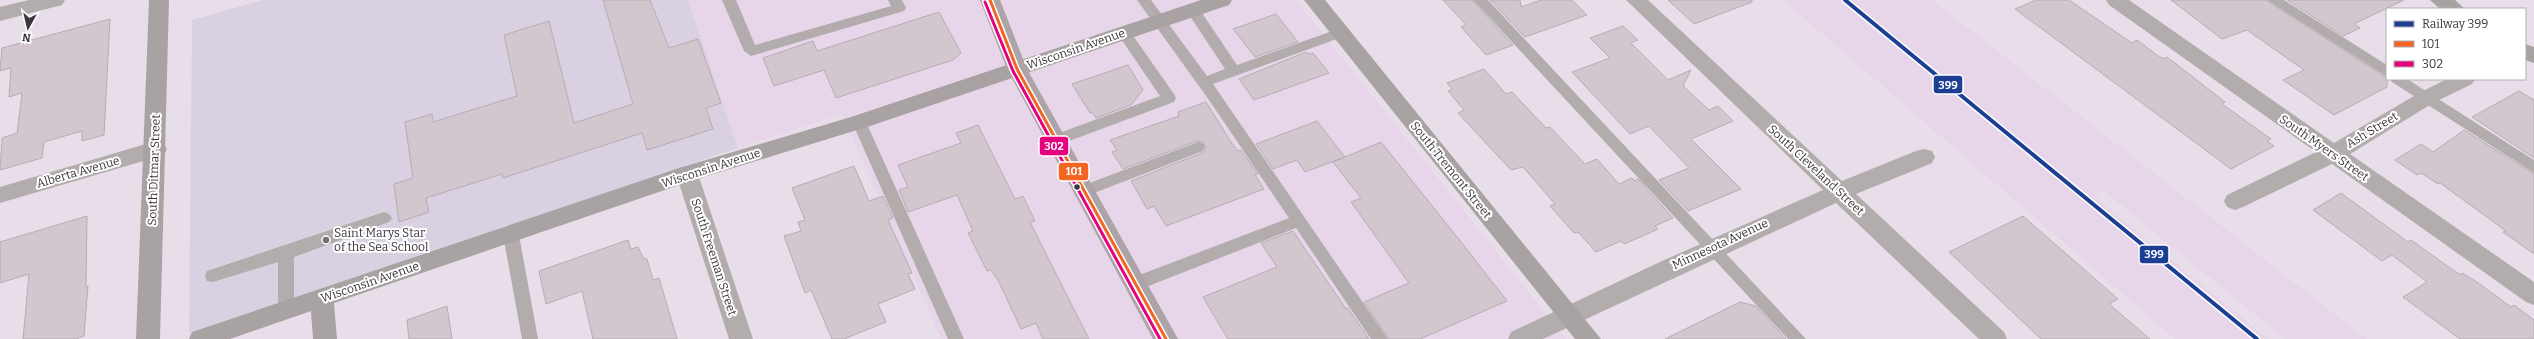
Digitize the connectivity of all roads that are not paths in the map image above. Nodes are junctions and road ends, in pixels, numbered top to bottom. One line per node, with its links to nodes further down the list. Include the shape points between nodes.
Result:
1 (55, 0): 16 (street)
2 (159, 0): 30 (street, South Ditmar Street)
3 (729, 0): 4 (lane, via 751,51 899,8)
4 (895, 0)
5 (990, 0): 20 (main road)
6 (1144, 0): 17 (lane)
7 (1222, 0): 15 (street, Wisconsin Avenue)
8 (1314, 0): 19 (street, South Tremont Street)
9 (1480, 0): 42 (lane)
10 (1636, 0): 36 (street, South Cleveland Street)
11 (2116, 0): 31 (street, South Myers Street)
12 (2274, 0): 22 (lane)
13 (2440, 0): 14 (street)
14 (2453, 8)
15 (1193, 10): 17 (street, Wisconsin Avenue); 21 (lane)
16 (0, 14)
17 (1160, 21): 18 (street, Wisconsin Avenue); 25 (lane)
18 (1124, 33): 20 (street, Wisconsin Avenue); 28 (lane, via 1169,98)
19 (1340, 33): 21 (lane); 49 (street, South Tremont Street)
20 (1017, 69): 27 (street, Wisconsin Avenue); 28 (main road)
21 (1234, 71): 25 (lane)
22 (2386, 71)
23 (2399, 80): 26 (lane)
24 (2463, 80): 26 (street, Ash Street)
25 (1204, 82): 40 (lane)
26 (2426, 98): 31 (street, Ash Street); 33 (lane)
27 (859, 122): 34 (street, Wisconsin Avenue); 55 (lane)
28 (1054, 136): 35 (main road)
29 (1198, 147): 35 (lane)
30 (156, 149): 37 (street, Alberta Avenue); 50 (street, South Ditmar Street)
31 (2332, 154): 38 (street, Ash Street); 46 (street, South Myers Street)
32 (1924, 157): 36 (street, Minnesota Avenue)
33 (2534, 167)
34 (687, 174): 41 (street, Wisconsin Avenue); 54 (street, South Freeman Street)
35 (1084, 191): 45 (main road)
36 (1838, 191): 42 (street, Minnesota Avenue); 61 (street, South Cleveland Street)
37 (0, 195)
38 (2235, 201)
39 (384, 218): 43 (lane)
40 (1297, 221): 45 (lane); 57 (lane)
41 (511, 235): 47 (street, Wisconsin Avenue); 53 (lane)
42 (1712, 248): 49 (street, Minnesota Avenue); 60 (lane)
43 (286, 253): 44 (lane); 48 (lane)
44 (213, 276)
45 (1135, 284): 56 (main road)
46 (2534, 295)
47 (322, 298): 48 (street, Wisconsin Avenue); 52 (street)
48 (286, 310): 51 (street, Wisconsin Avenue)
49 (1570, 315): 58 (street, Minnesota Avenue); 59 (street, South Tremont Street)
50 (148, 339)
51 (201, 339)
52 (325, 339)
53 (530, 339)
54 (741, 339)
55 (956, 339)
56 (1166, 339)
57 (1380, 339)
58 (1520, 339)
59 (1589, 339)
60 (1798, 339)
61 (1995, 339)

